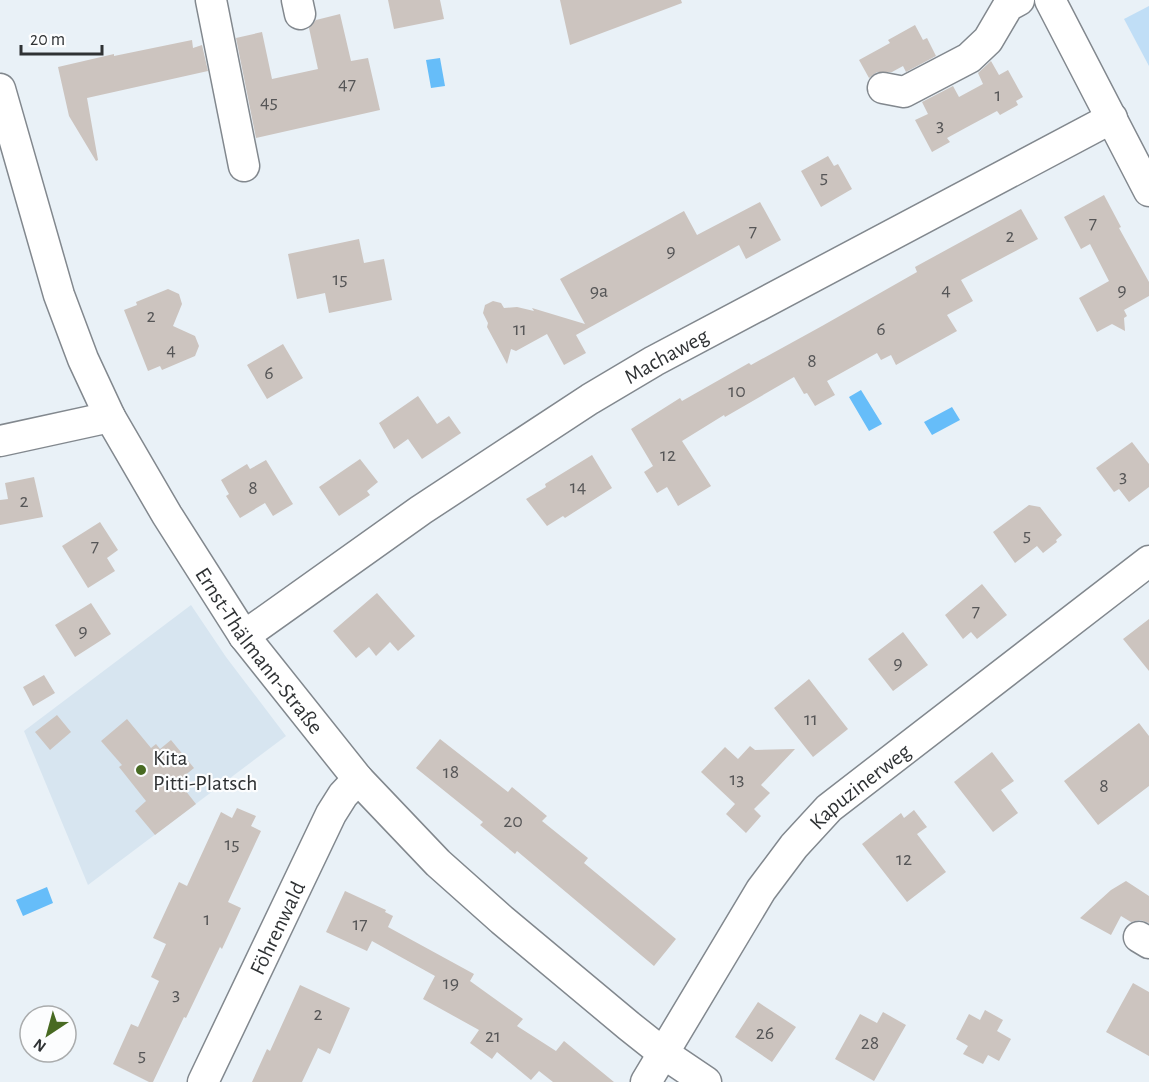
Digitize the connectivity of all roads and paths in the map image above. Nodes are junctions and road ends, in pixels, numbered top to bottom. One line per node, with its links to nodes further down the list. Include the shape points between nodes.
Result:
1 (211, 0): 7 (street)
2 (1019, 0): 4 (street, via 1008,6 988,40 969,58 904,92)
3 (1050, 0): 6 (street)
4 (883, 88)
5 (0, 89): 9 (street, Ernst-Thälmann-Straße, via 59,295)
6 (1112, 118): 8 (street); 12 (street, Machaweg, via 618,383 422,510)
7 (244, 166)
8 (1149, 191)
9 (110, 417): 10 (street); 12 (street, Ernst-Thälmann-Straße)
10 (0, 441)
11 (1149, 561): 14 (street, Kapuzinerweg, via 829,808 761,890)
12 (244, 636): 13 (street, Ernst-Thälmann-Straße)
13 (358, 779): 14 (street, Ernst-Thälmann-Straße, via 438,863); 15 (street, Föhrenwald, via 331,814)
14 (663, 1053): 16 (street, Kapuzinerweg); 17 (street, Ernst-Thälmann-Straße)
15 (203, 1082)
16 (646, 1082)
17 (706, 1082)

